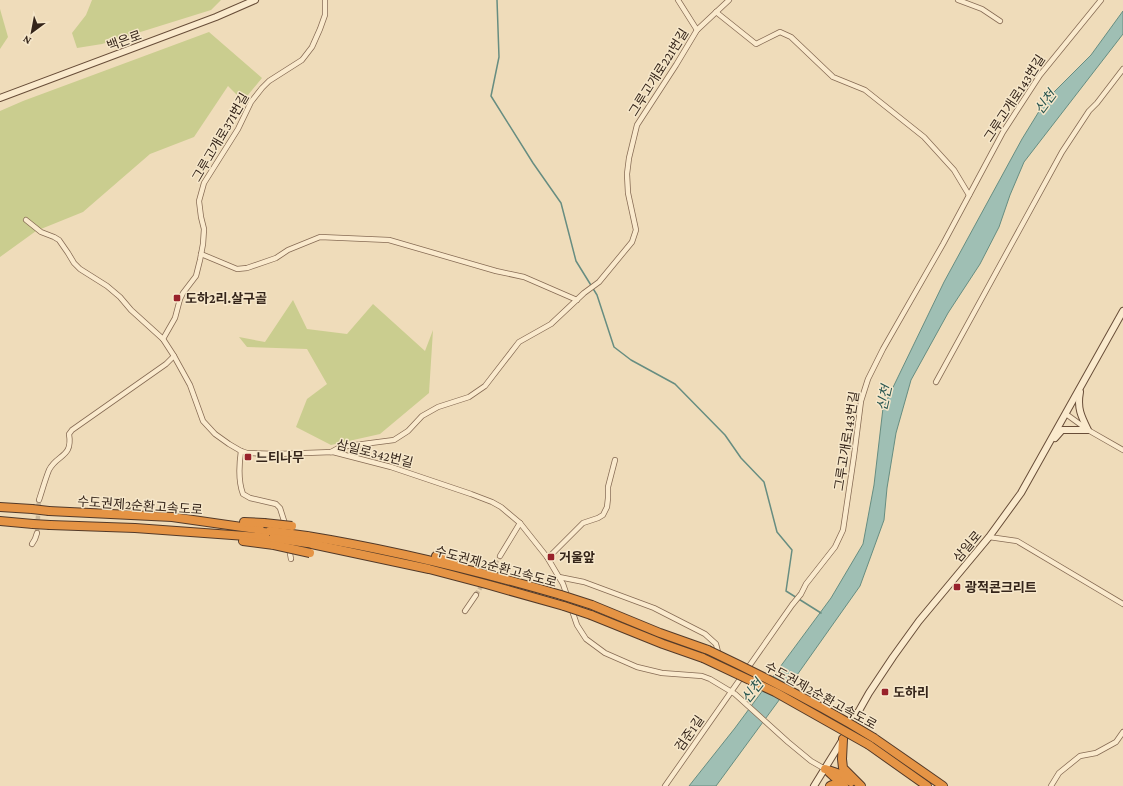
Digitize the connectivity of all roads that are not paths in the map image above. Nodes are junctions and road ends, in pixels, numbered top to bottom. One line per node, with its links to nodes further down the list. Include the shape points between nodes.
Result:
1 (256, 0): 11 (main road, 백은로)
2 (325, 0): 14 (street, 그루고개로371번길, via 324,15 312,47 302,60 262,88 251,102 204,182 198,201 204,229)
3 (678, 0): 9 (street)
4 (729, 0): 7 (street, 그루고개로221번길)
5 (958, 0): 8 (street)
6 (1100, 0): 12 (street, 그루고개로143번길, via 1040,75 1003,132)
7 (716, 12): 9 (street, 그루고개로221번길); 12 (street, via 756,44 780,32 791,37 833,77 864,90 924,137 954,170)
8 (1000, 21)
9 (697, 30): 15 (street, 그루고개로221번길, via 637,125 627,174 628,193 636,230 632,242 599,282)
10 (1123, 69): 19 (street, via 1089,111 1062,152)
11 (0, 98)
12 (969, 195): 50 (street, 그루고개로143번길, via 868,379 861,401 843,530 835,547)
13 (26, 220): 17 (street, via 40,232 59,240 80,269 120,297)
14 (201, 254): 15 (street, via 237,269 276,258 288,250 320,237 389,240 524,277); 17 (street, 그루고개로371번길, via 196,276 183,293 175,318)
15 (577, 300): 26 (street, 그루고개로221번길, via 551,324 519,342 485,386 469,397 438,406 394,440 340,447)
16 (1123, 311): 20 (main road, 삼일로)
17 (162, 339): 18 (street)
18 (174, 356): 25 (street, 삼일로342번길, via 190,385 203,421 214,434); 28 (street, via 72,430 69,434 68,449 49,470)
19 (936, 382)
20 (1080, 388): 21 (main road, 삼일로); 22 (main road, via 1078,403)
21 (1066, 414): 22 (street); 23 (main road, 삼일로)
22 (1088, 430): 23 (main road, via 1062,430); 24 (street)
23 (1048, 445): 35 (main road, 삼일로, via 1021,493)
24 (1123, 450)
25 (241, 451): 26 (street, 삼일로342번길, via 265,454); 43 (street, via 240,486 243,494 276,504 280,508)
26 (330, 453): 32 (street, 삼일로342번길, via 391,467 471,494 501,507)
27 (614, 460): 42 (street, via 607,507 603,515 583,523)
28 (39, 500)
29 (0, 507): 30 (highway, 수도권제2순환고속도로, bridge)
30 (172, 517): 33 (highway, bridge); 36 (highway, 수도권제2순환고속도로)
31 (0, 522): 36 (highway, 수도권제2순환고속도로, bridge)
32 (520, 523): 41 (street); 42 (street, 삼일로342번길)
33 (292, 526)
34 (37, 533): 38 (street)
35 (989, 536): 49 (street, via 1017,541); 55 (main road, 삼일로, via 911,633 869,693)
36 (272, 538): 37 (highway, 수도권제2순환고속도로, bridge); 39 (highway, bridge)
37 (307, 539): 46 (highway, 수도권제2순환고속도로); 47 (highway, 수도권제2순환고속도로, via 357,544)
38 (32, 544)
39 (310, 553)
40 (436, 556): 47 (highway)
41 (500, 556)
42 (547, 557): 45 (street, 삼일로342번길)
43 (291, 559)
44 (408, 568): 46 (highway)
45 (559, 577): 52 (street, via 584,582 654,608 705,634 716,644); 53 (street, 삼일로342번길, via 577,625 586,639 605,653 637,667 662,674 702,676)
46 (486, 584): 57 (highway, 수도권제2순환고속도로, bridge, via 591,615 703,658 775,692 868,745)
47 (524, 584): 65 (highway, 수도권제2순환고속도로, bridge, via 592,605 708,650 841,718)
48 (476, 595): 51 (street)
49 (1123, 604)
50 (792, 605): 53 (street, 검준1길)
51 (465, 611)
52 (718, 652)
53 (733, 693): 56 (street, 삼일로342번길, via 780,735); 58 (street, 검준1길)
54 (1123, 732): 66 (street, via 1116,742 1096,753 1080,756 1059,773)
55 (843, 739): 56 (main road, 삼일로); 64 (highway, via 843,768)
56 (825, 769): 59 (main road, 삼일로); 62 (highway); 63 (highway, via 840,774)
57 (925, 785)
58 (665, 786)
59 (814, 786)
60 (830, 786): 61 (highway)
61 (837, 786)
62 (844, 786)
63 (856, 786)
64 (861, 786)
65 (944, 786)
66 (1051, 786)

